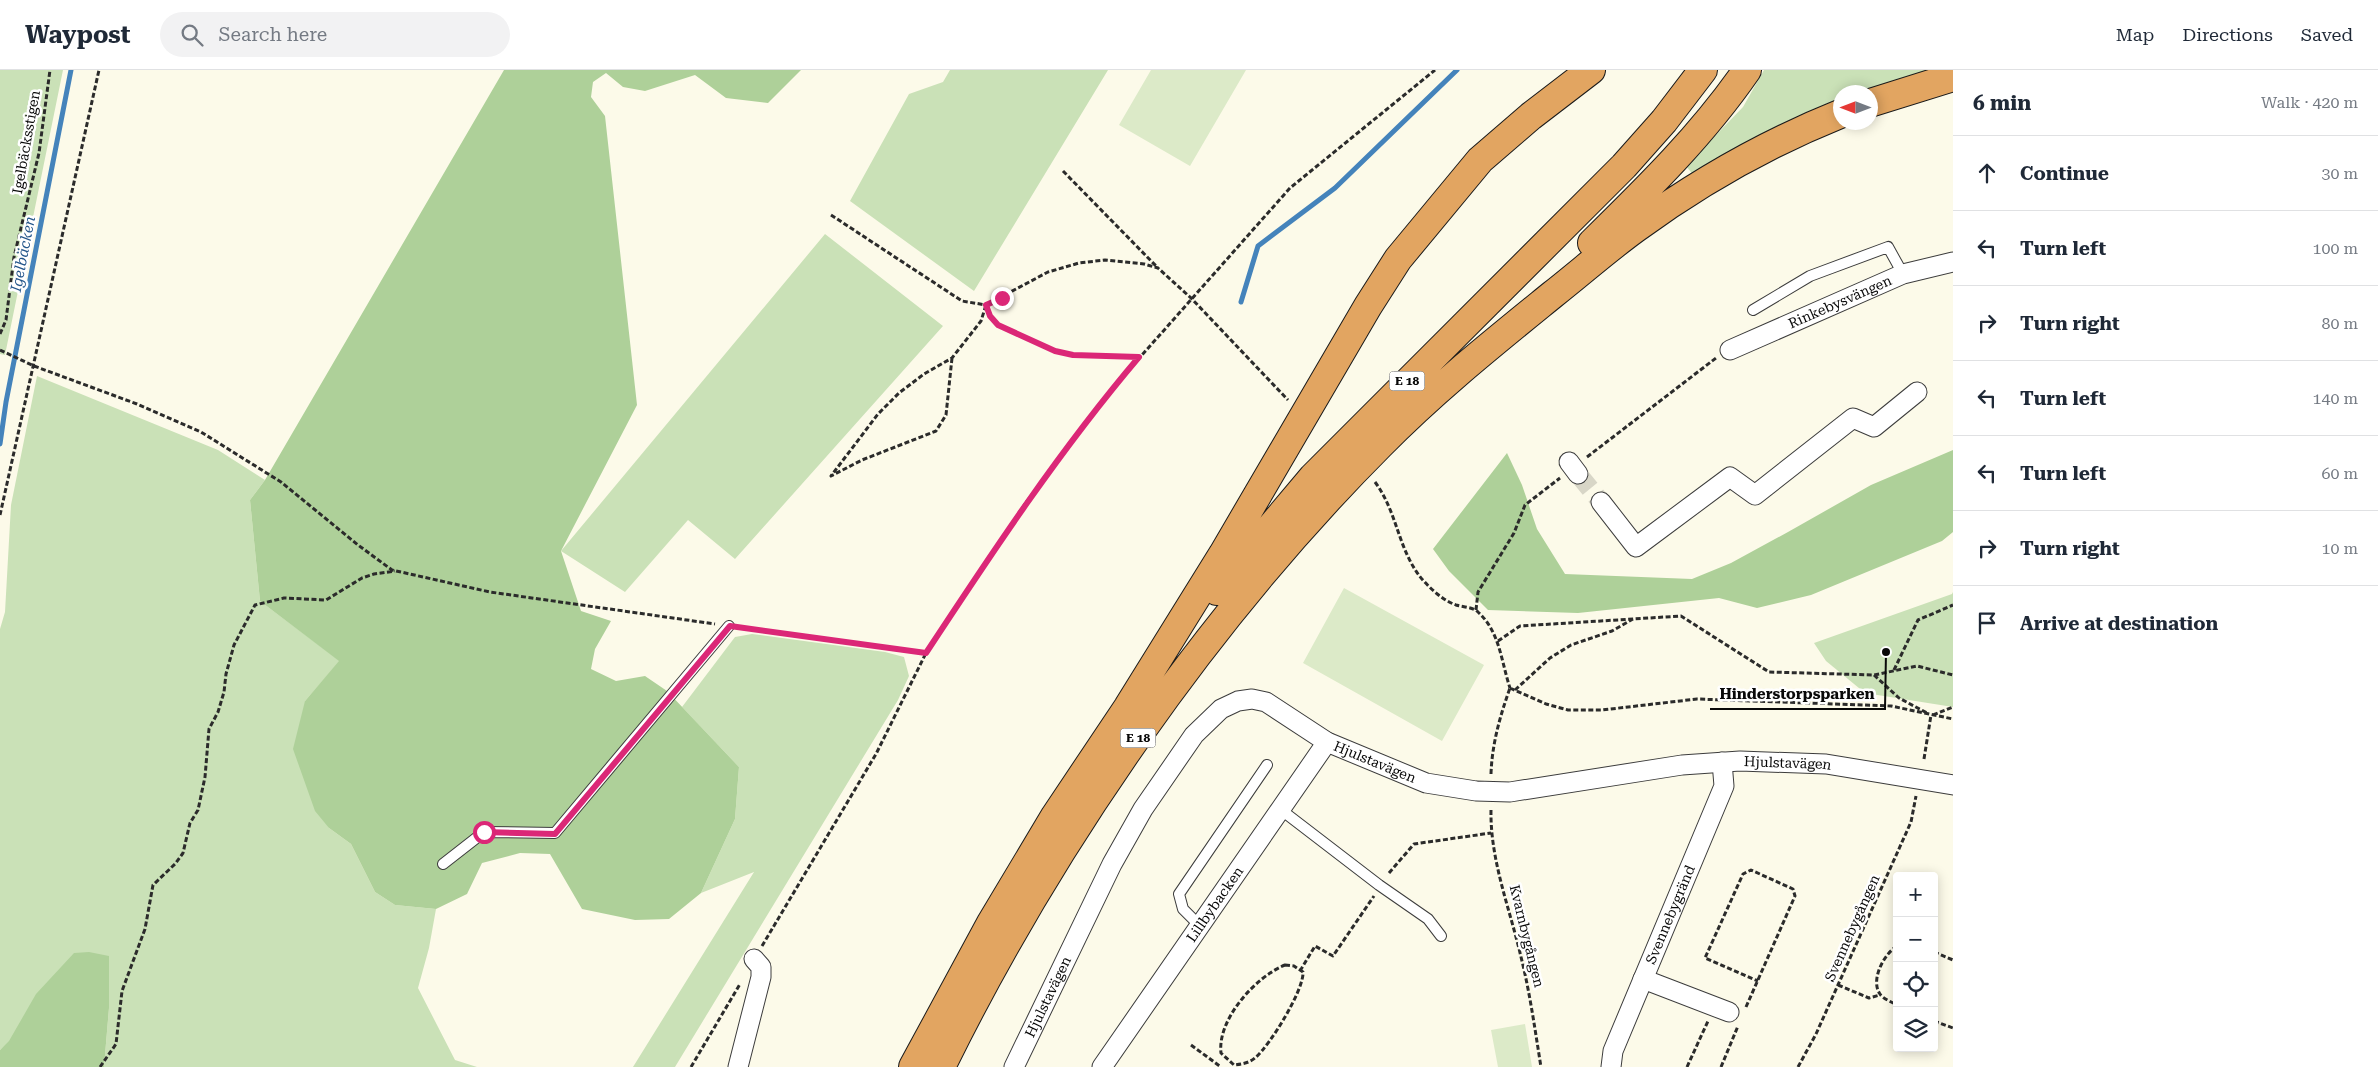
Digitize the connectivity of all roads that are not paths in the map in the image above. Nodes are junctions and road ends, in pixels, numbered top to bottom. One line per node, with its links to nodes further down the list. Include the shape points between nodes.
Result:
1 (1591, 70): 15 (highway, via 1480,160 1398,259 1228,546)
2 (1703, 70): 15 (highway, E 18, via 1624,166 1313,477 1210,599)
3 (1747, 70): 10 (highway, E 18, via 1688,146)
4 (1953, 77): 5 (highway)
5 (1878, 100)
6 (1833, 117): 10 (highway, via 1754,154 1704,183 1635,229)
7 (1953, 262): 8 (street, Rinkebysvängen)
8 (1903, 274): 9 (lane, via 1888,247 1810,276); 11 (street, Rinkebysvängen)
9 (1753, 310)
10 (1498, 338): 29 (highway, E 18, via 1382,442 1331,496 1224,621 1150,720 1076,828 1012,934)
11 (1730, 350)
12 (1917, 392): 13 (street, via 1874,427 1853,418 1755,495 1730,477 1636,547)
13 (1600, 502)
14 (730, 626): 21 (lane, via 555,834 484,832)
15 (1128, 707): 28 (highway, E 18, via 1055,816 991,922)
16 (1327, 742): 17 (street, Hjulstavägen, via 1426,783 1476,791 1510,792 1682,765); 20 (street, Lillbybacken); 30 (street, Hjulstavägen, via 1266,702 1252,699 1221,709 1194,735 1142,809 1112,864)
17 (1722, 762): 19 (street, Hjulstavägen, via 1826,764); 25 (street, Svennebygränd, via 1724,786)
18 (1267, 765): 22 (lane, via 1179,894 1182,910)
19 (1953, 785)
20 (1280, 809): 22 (street, Lillbybacken); 23 (lane, via 1428,919)
21 (443, 864)
22 (1200, 926): 31 (street, Lillbybacken)
23 (1441, 936)
24 (754, 960): 27 (street, via 761,967 761,977)
25 (1643, 979): 26 (street); 32 (street, Svennebygränd, via 1613,1051)
26 (1721, 1009)
27 (738, 1067)
28 (914, 1067)
29 (941, 1067)
30 (1014, 1067)
31 (1102, 1067)
32 (1611, 1067)

